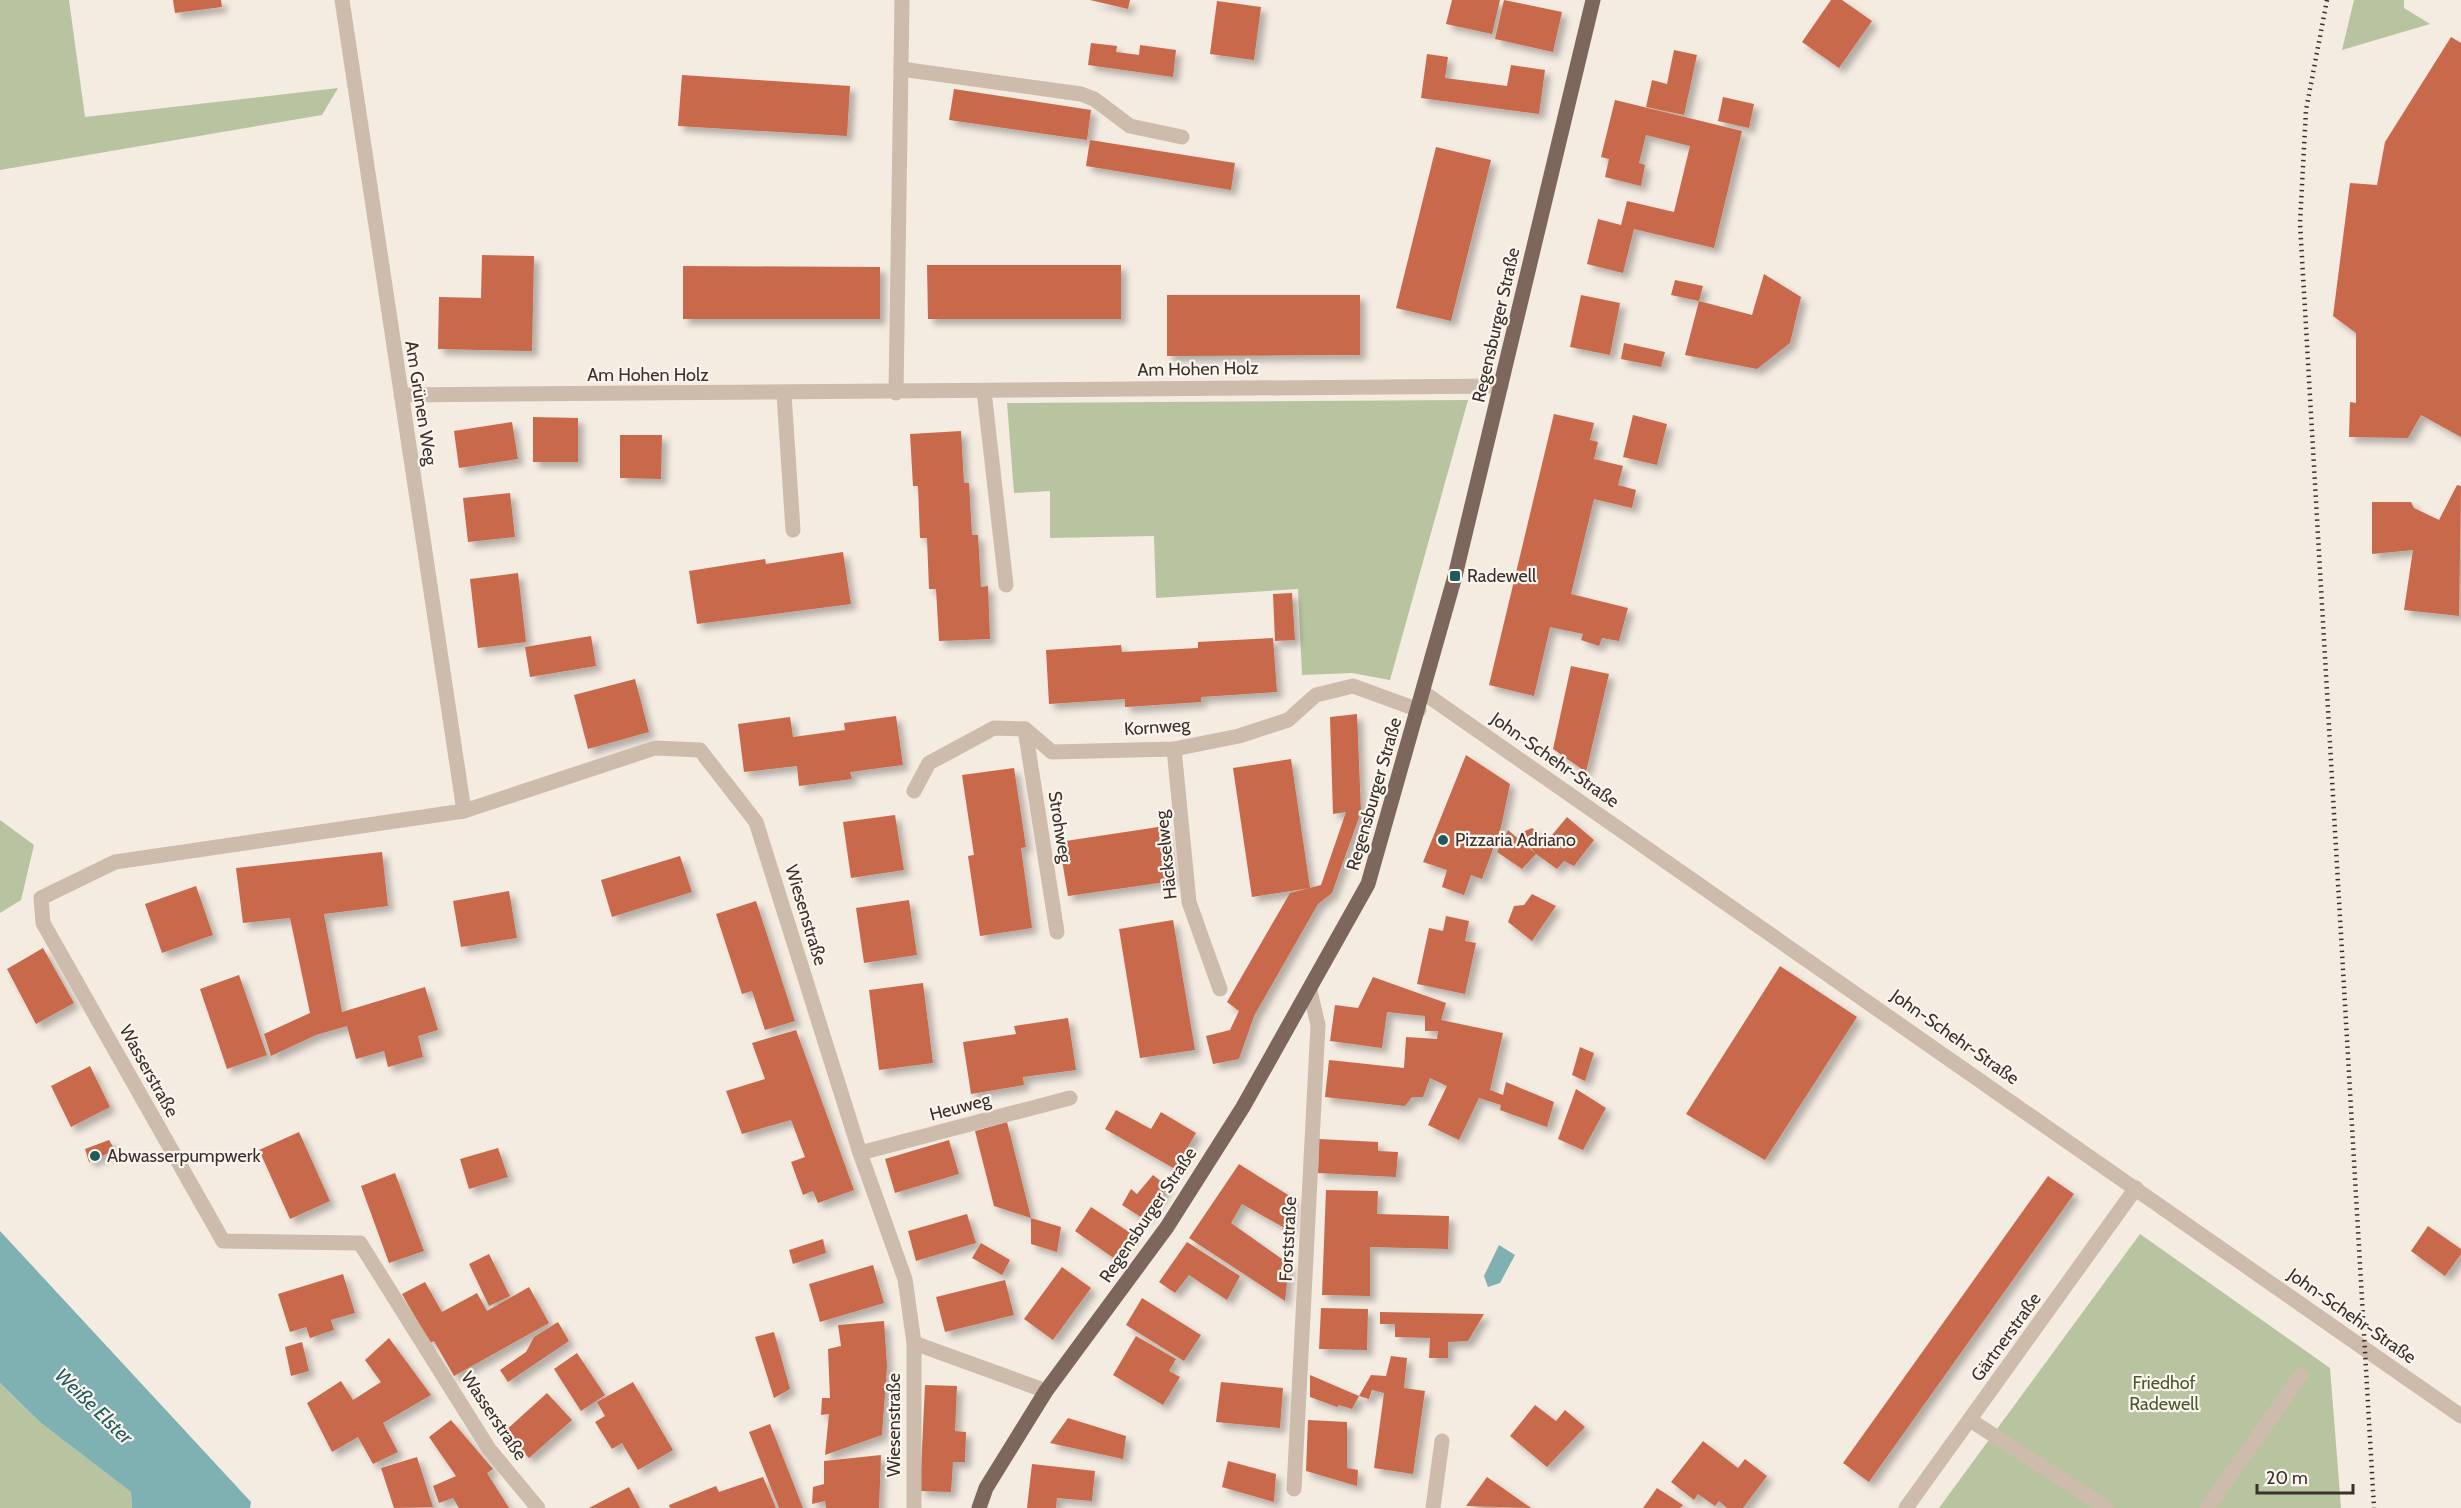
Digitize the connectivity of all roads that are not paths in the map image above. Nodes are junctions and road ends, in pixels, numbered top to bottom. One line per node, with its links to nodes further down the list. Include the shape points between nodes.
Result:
1 (342, 0): 10 (street, Am Grünen Weg)
2 (902, 0): 4 (street)
3 (1593, 0): 6 (main road, Regensburger Straße)
4 (901, 69): 5 (street, via 1081,94 1130,126); 8 (street)
5 (1182, 137)
6 (1501, 386): 7 (street, Am Hohen Holz); 13 (main road, Regensburger Straße)
7 (984, 391): 8 (street, Am Hohen Holz); 12 (street)
8 (896, 393): 9 (street, Am Hohen Holz)
9 (784, 394): 10 (street, Am Hohen Holz); 11 (street)
10 (401, 395): 18 (street, Am Grünen Weg)
11 (794, 530)
12 (1006, 585)
13 (1424, 693): 14 (main road, Regensburger Straße); 24 (street, John-Schehr-Straße)
14 (1419, 710): 16 (street, Kornweg, via 1353,686 1316,695 1288,720 1239,736); 21 (main road, Regensburger Straße, via 1368,884)
15 (1025, 729): 16 (street, Kornweg, via 1052,752); 17 (street, via 994,728 929,763); 19 (street, Strohweg)
16 (1174, 749): 20 (street, Häckselweg, via 1190,902)
17 (914, 791)
18 (464, 812): 23 (street, Wiesenstraße, via 654,747 700,750 756,822); 32 (street, Wasserstraße, via 115,862 41,898 43,923 223,1241 360,1243 489,1449)
19 (1057, 932)
20 (1220, 989)
21 (1310, 991): 27 (main road, Regensburger Straße, via 1167,1227); 31 (street, Forststraße, via 1318,1024)
22 (1070, 1098): 23 (street, Heuweg)
23 (860, 1153): 25 (street, Wiesenstraße, via 905,1279)
24 (2136, 1188): 28 (street, John-Schehr-Straße); 29 (street, Gärtnerstraße)
25 (914, 1343): 27 (street); 33 (street, Wiesenstraße)
26 (2301, 1375): 38 (street)
27 (1046, 1391): 34 (main road, Regensburger Straße, via 986,1488)
28 (2461, 1416)
29 (1970, 1420): 36 (street, Gärtnerstraße); 37 (street)
30 (1442, 1441): 35 (street)
31 (1294, 1489)
32 (538, 1508)
33 (914, 1508)
34 (979, 1508)
35 (1433, 1508)
36 (1906, 1508)
37 (2106, 1508)
38 (2207, 1508)

